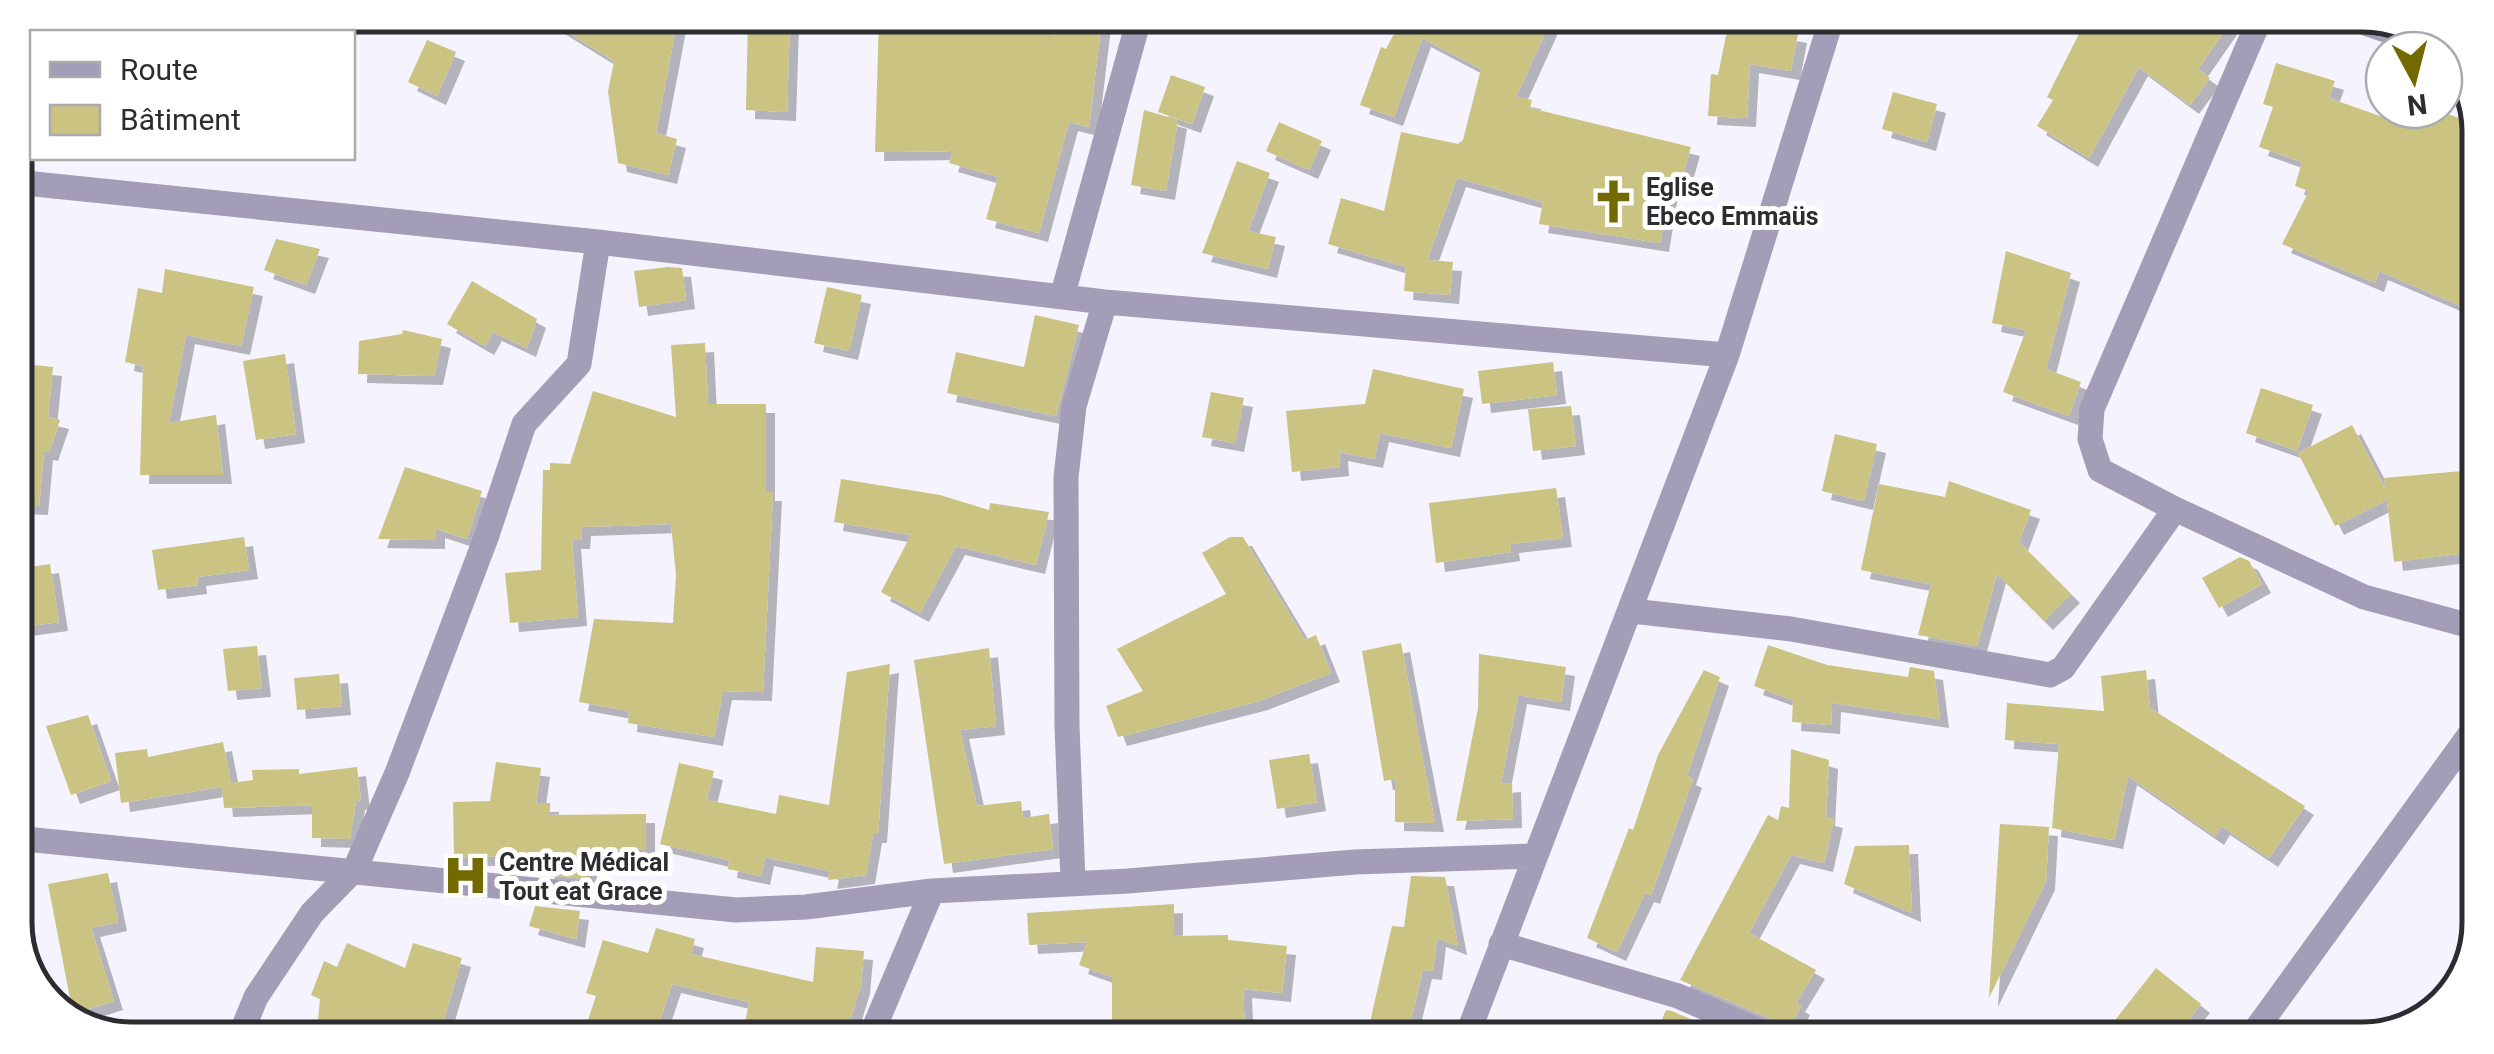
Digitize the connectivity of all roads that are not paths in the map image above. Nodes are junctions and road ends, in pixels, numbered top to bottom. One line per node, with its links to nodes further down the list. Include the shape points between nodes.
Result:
1 (1135, 32): 6 (street)
2 (1829, 32): 8 (street)
3 (2254, 32): 9 (street, via 2092,409 2090,439 2100,470)
4 (33, 184): 5 (street)
5 (598, 242): 6 (street); 15 (street, via 579,364 524,424 488,535)
6 (1062, 298): 7 (street)
7 (1105, 302): 8 (street); 16 (street, via 1074,406 1066,477)
8 (1727, 355): 10 (street)
9 (2175, 509): 10 (street, via 2063,668 2050,675 1792,629); 11 (street, via 2364,597)
10 (1632, 611): 14 (street)
11 (2462, 624)
12 (2462, 745): 23 (street)
13 (33, 840): 15 (street)
14 (1532, 856): 16 (street); 18 (street)
15 (355, 869): 17 (street, via 736,910); 19 (street, via 312,913)
16 (1073, 881): 17 (street)
17 (932, 891): 20 (street)
18 (1501, 944): 21 (street); 22 (street, via 1678,996)
19 (246, 1022)
20 (877, 1022)
21 (1472, 1022)
22 (1739, 1022)
23 (2261, 1022)

